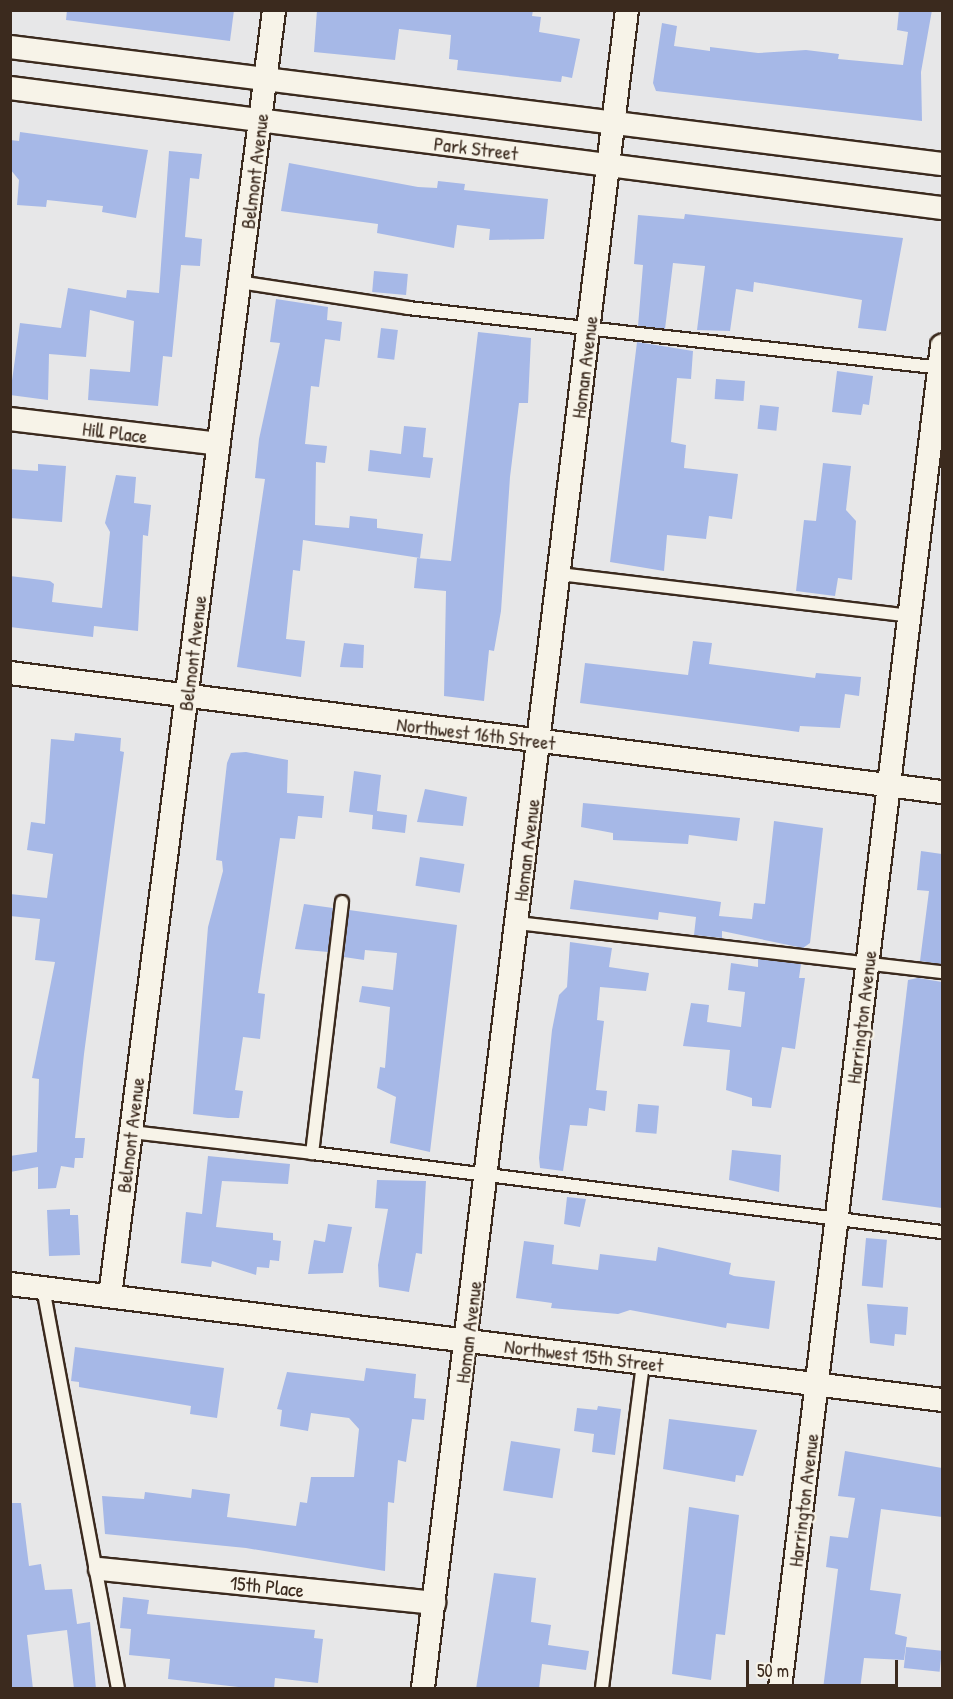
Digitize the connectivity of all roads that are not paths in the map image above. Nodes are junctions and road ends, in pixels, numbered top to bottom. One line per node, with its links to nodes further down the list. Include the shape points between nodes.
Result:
1 (274, 10): 4 (street, Belmont Avenue)
2 (627, 10): 7 (street, Homan Avenue)
3 (10, 47): 4 (street)
4 (265, 79): 6 (street, Belmont Avenue); 7 (street)
5 (10, 88): 6 (street, Park Street)
6 (260, 120): 9 (street, Park Street); 11 (street, Belmont Avenue)
7 (613, 122): 8 (street); 9 (street, Homan Avenue)
8 (942, 164)
9 (608, 165): 10 (street, Park Street); 12 (street, Homan Avenue)
10 (942, 208)
11 (239, 282): 12 (lane, via 408,308); 15 (street, Belmont Avenue)
12 (589, 327): 13 (lane); 16 (street, Homan Avenue)
13 (942, 360): 17 (street, Harrington Avenue)
14 (10, 419): 15 (street, Hill Place)
15 (219, 444): 19 (street, Belmont Avenue)
16 (559, 574): 17 (lane); 20 (street, Homan Avenue)
17 (910, 616): 21 (street, Harrington Avenue)
18 (10, 673): 19 (street, Northwest 16th Street)
19 (186, 696): 20 (street, Northwest 16th Street); 27 (street, Belmont Avenue)
20 (539, 741): 21 (street, Northwest 16th Street); 24 (street, Homan Avenue)
21 (889, 785): 22 (street, Northwest 16th Street); 25 (street, Harrington Avenue)
22 (942, 792)
23 (342, 902): 28 (lane)
24 (517, 923): 25 (lane); 29 (street, Homan Avenue)
25 (868, 962): 26 (lane); 30 (street, Harrington Avenue)
26 (942, 972)
27 (130, 1132): 28 (lane); 34 (street, Belmont Avenue)
28 (312, 1153): 29 (lane)
29 (487, 1174): 30 (lane); 35 (street, Homan Avenue)
30 (837, 1220): 31 (lane); 37 (street, Harrington Avenue)
31 (942, 1232)
32 (10, 1284): 33 (street, Northwest 15th Street)
33 (43, 1288): 34 (street, Northwest 15th Street); 39 (lane)
34 (110, 1296): 35 (street, Northwest 15th Street)
35 (467, 1341): 36 (street, Northwest 15th Street); 40 (street, Homan Avenue)
36 (643, 1363): 37 (street, Northwest 15th Street); 43 (lane)
37 (817, 1384): 38 (street, Northwest 15th Street); 44 (street, Harrington Avenue)
38 (942, 1400)
39 (100, 1569): 40 (street, 15th Place); 41 (lane)
40 (434, 1603): 42 (street, Homan Avenue)
41 (118, 1689)
42 (423, 1689)
43 (602, 1689)
44 (780, 1689)

